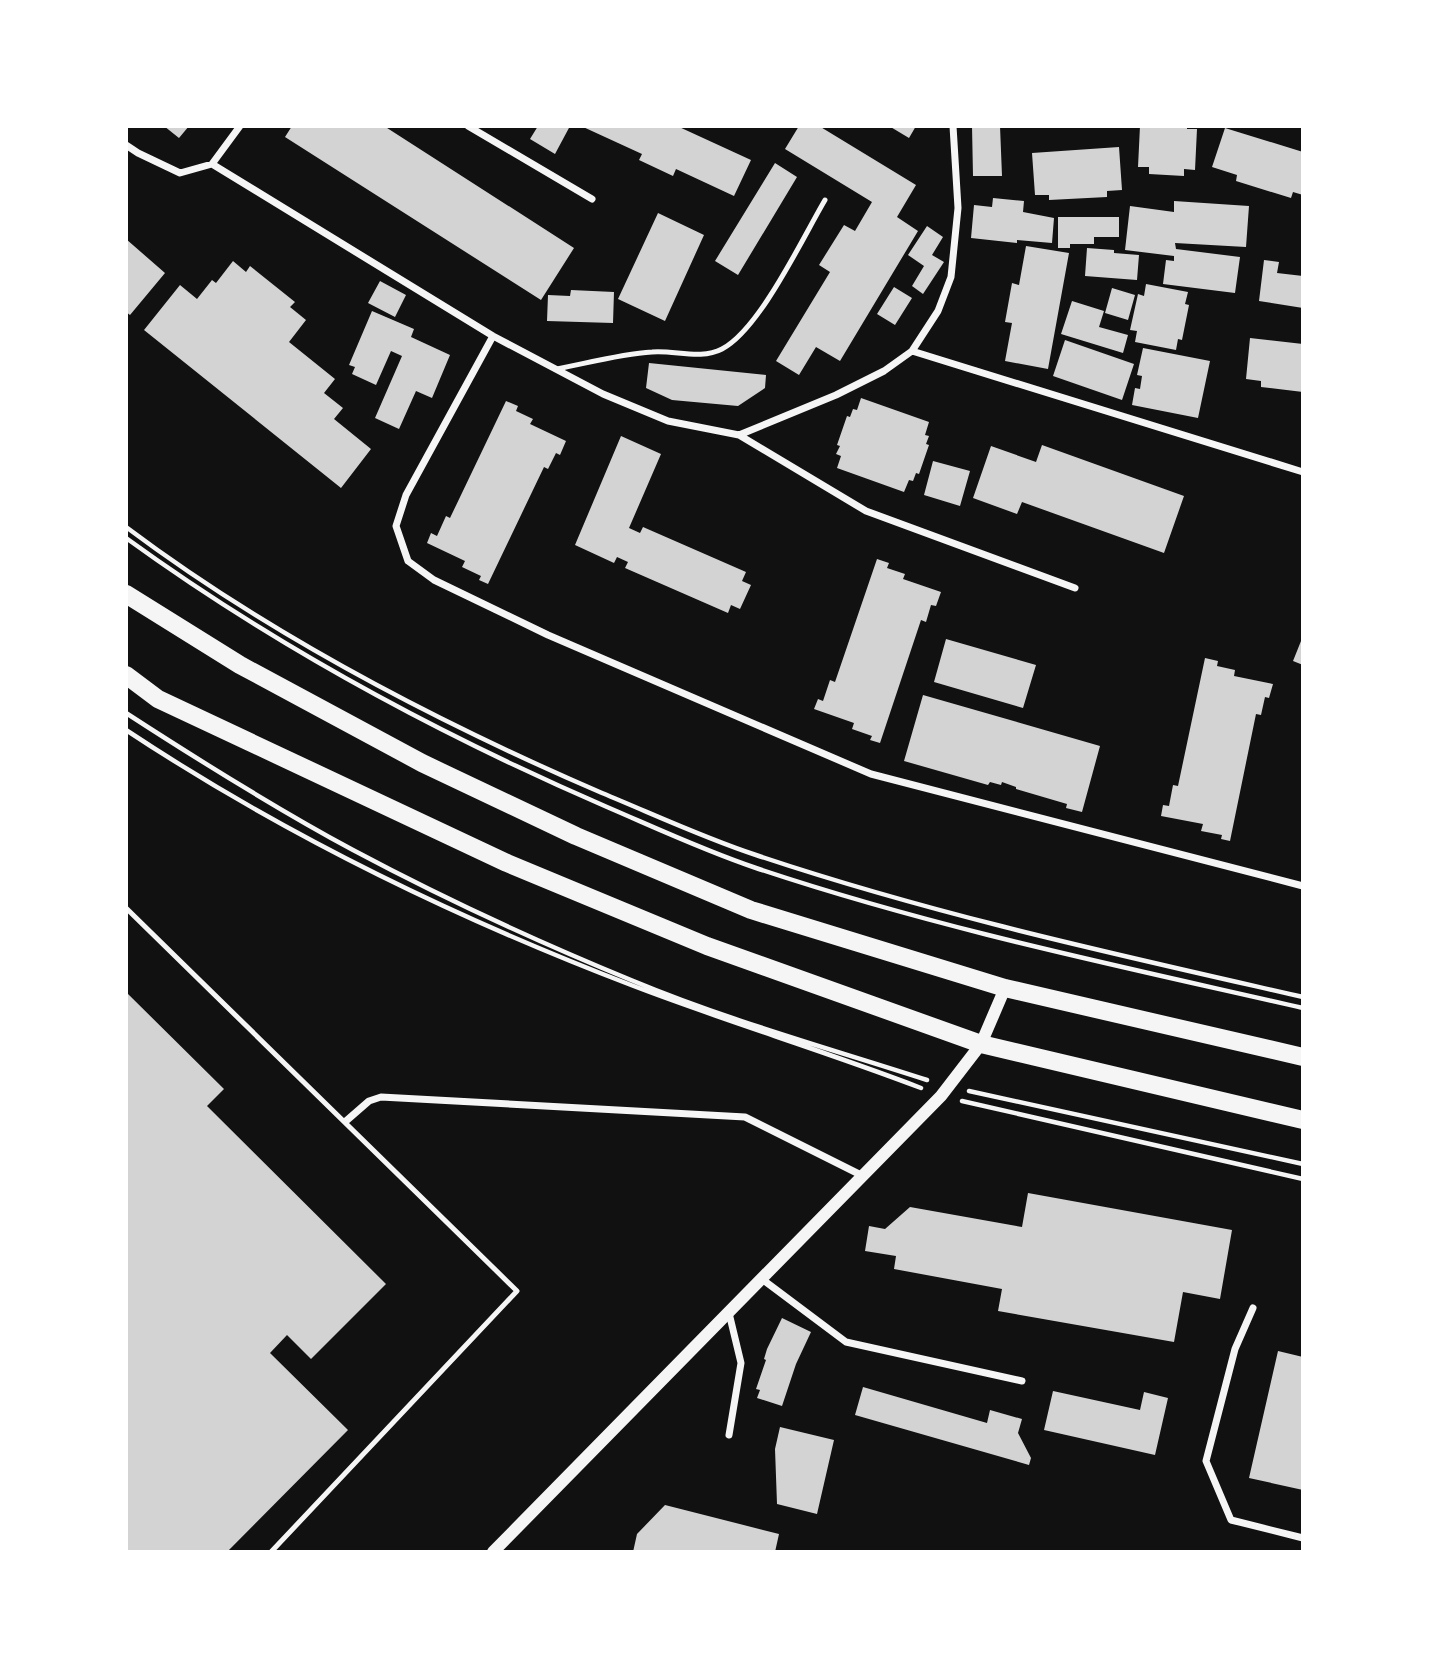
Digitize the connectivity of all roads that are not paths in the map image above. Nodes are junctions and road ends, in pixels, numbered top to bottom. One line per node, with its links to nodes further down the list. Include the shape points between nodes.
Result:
1 (240, 126): 5 (street)
2 (468, 126): 6 (street)
3 (953, 126): 9 (street, via 958,208 951,277 938,311)
4 (126, 145): 5 (street, via 180,173)
5 (212, 164): 8 (street)
6 (592, 199)
7 (825, 200): 10 (lane, via 757,318 721,350 654,352)
8 (493, 336): 10 (street); 16 (street, via 406,495 396,526 408,561 434,580 548,635 872,774)
9 (912, 351): 11 (street, via 836,395); 12 (street)
10 (554, 370): 11 (street, via 668,421)
11 (739, 435): 13 (street, via 866,511)
12 (1303, 472)
13 (1075, 588)
14 (126, 594): 18 (main road, via 240,666 422,763 576,836 751,910)
15 (126, 675): 19 (main road, via 159,699 507,863 708,947)
16 (1303, 886)
17 (126, 908): 22 (lane)
18 (1006, 988): 19 (street); 20 (main road)
19 (981, 1044): 21 (main road); 23 (street)
20 (1303, 1057)
21 (1303, 1120)
22 (346, 1121): 23 (street, via 381,1097 745,1117); 30 (lane, via 517,1291)
23 (864, 1177): 24 (street)
24 (761, 1279): 26 (street); 27 (street, via 846,1342)
25 (1253, 1308): 29 (street, via 1235,1349 1206,1461 1231,1520)
26 (729, 1312): 28 (street, via 741,1363); 31 (street)
27 (1022, 1381)
28 (729, 1435)
29 (1303, 1538)
30 (271, 1552)
31 (493, 1552)

